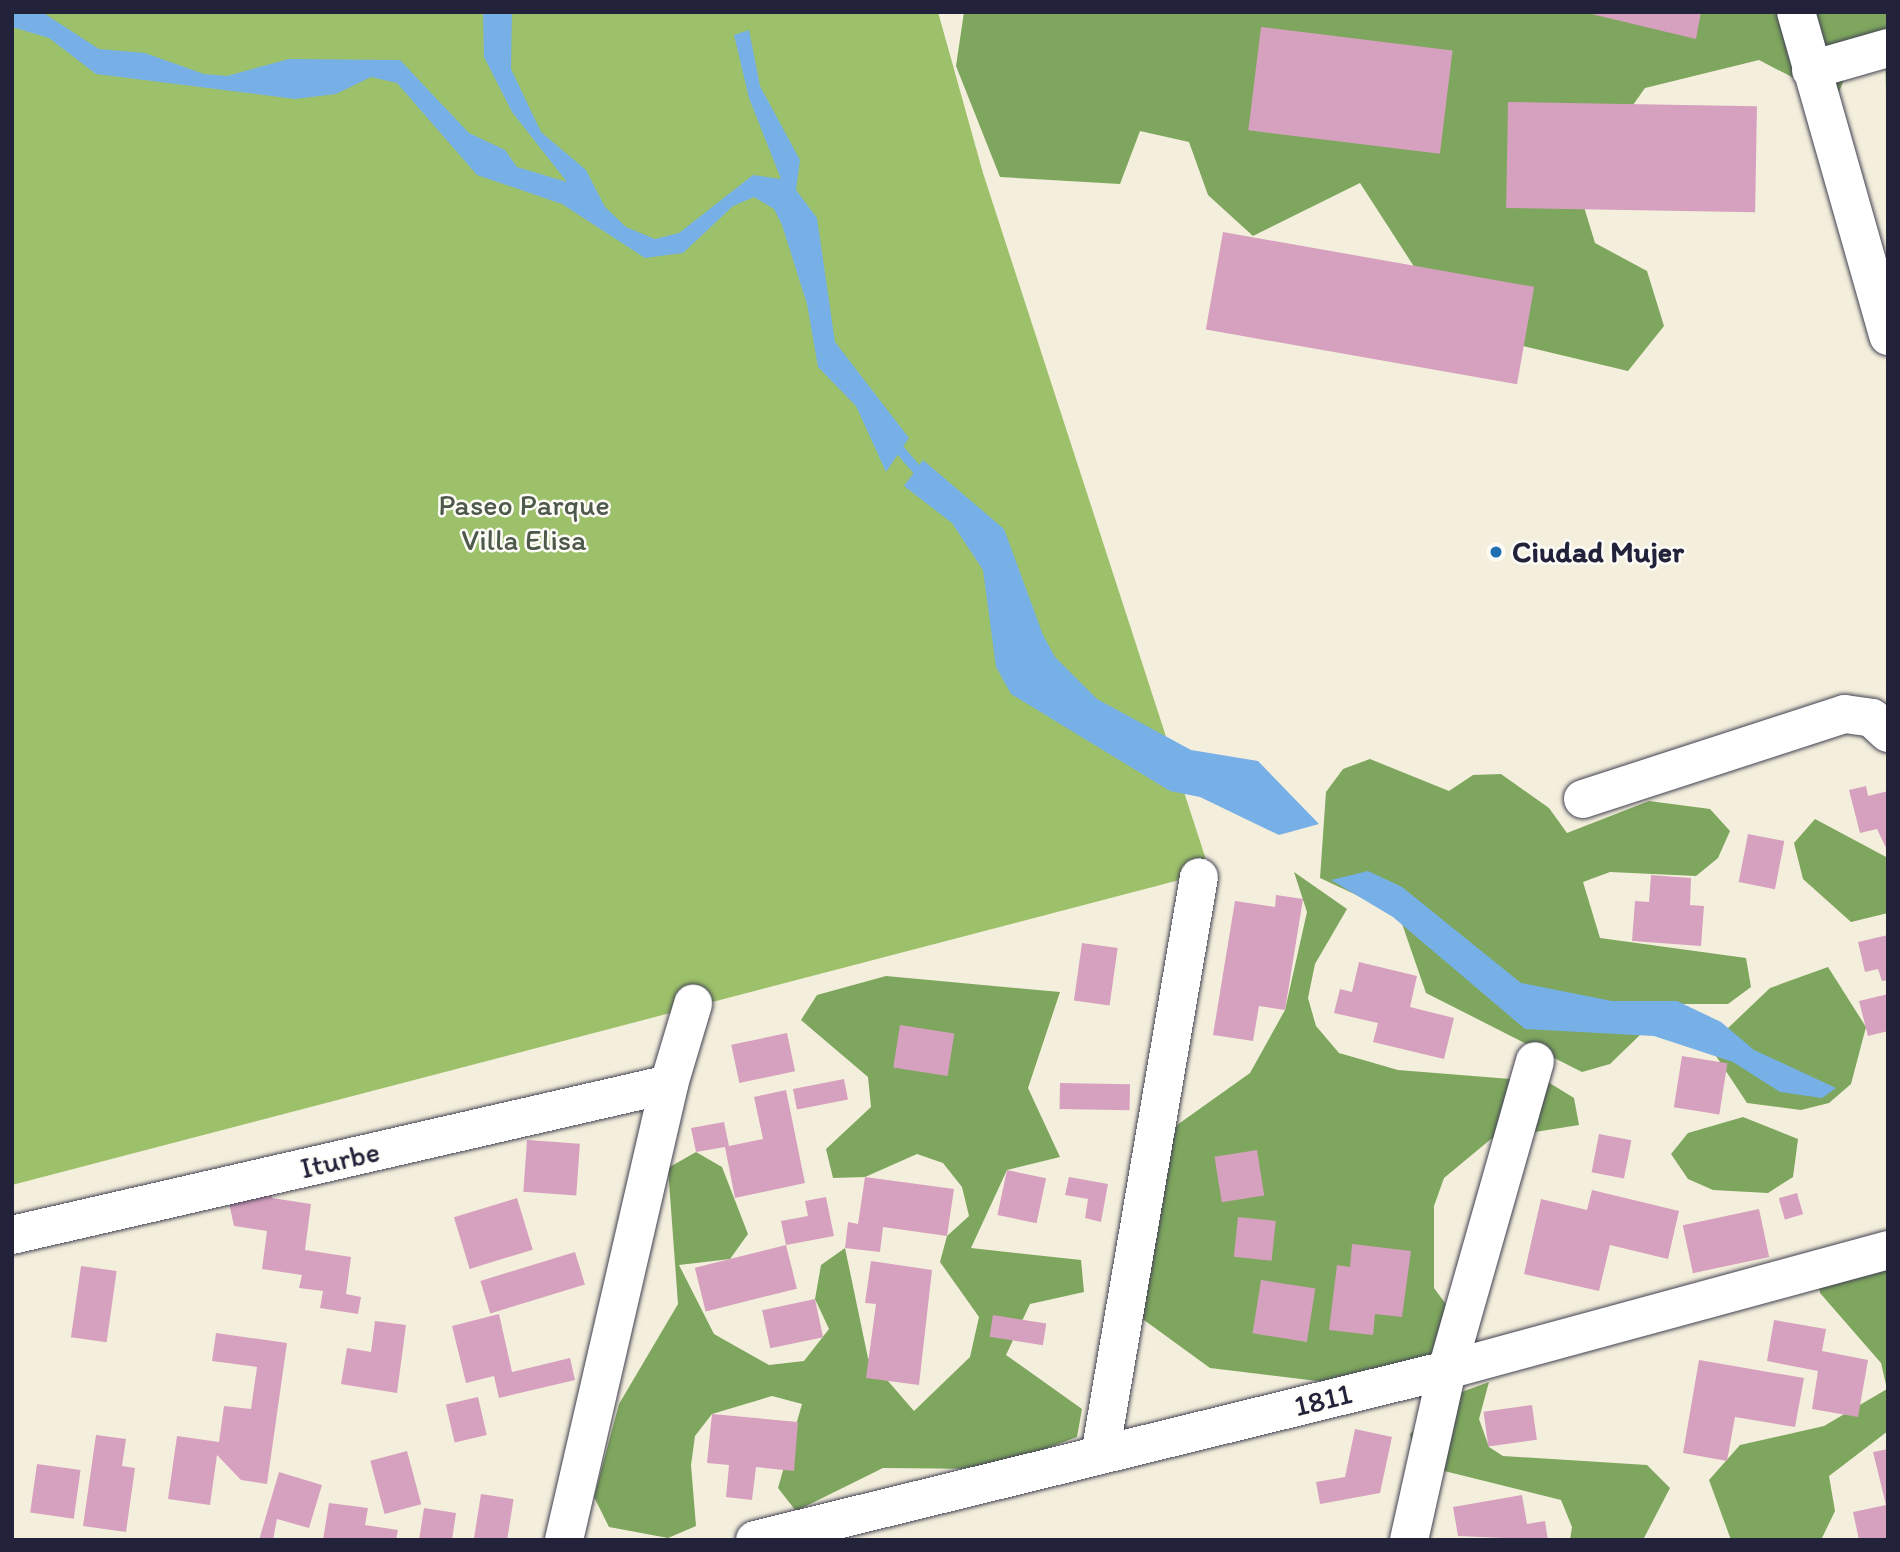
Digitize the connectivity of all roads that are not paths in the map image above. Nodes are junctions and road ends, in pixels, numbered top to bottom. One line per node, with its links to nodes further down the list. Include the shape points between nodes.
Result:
1 (1796, 12): 3 (street)
2 (1888, 48): 3 (street)
3 (1811, 70): 4 (street)
4 (1888, 336)
5 (1888, 733): 6 (street, via 1872,718 1845,714)
6 (1583, 799)
7 (1199, 877): 14 (street)
8 (694, 1004): 10 (street)
9 (1535, 1061): 13 (street)
10 (669, 1084): 11 (street, Iturbe); 15 (street)
11 (12, 1236)
12 (1888, 1250): 13 (street, 1811)
13 (1447, 1370): 14 (street, 1811); 17 (street)
14 (1100, 1455): 16 (street, 1811)
15 (564, 1540)
16 (755, 1540)
17 (1409, 1540)

